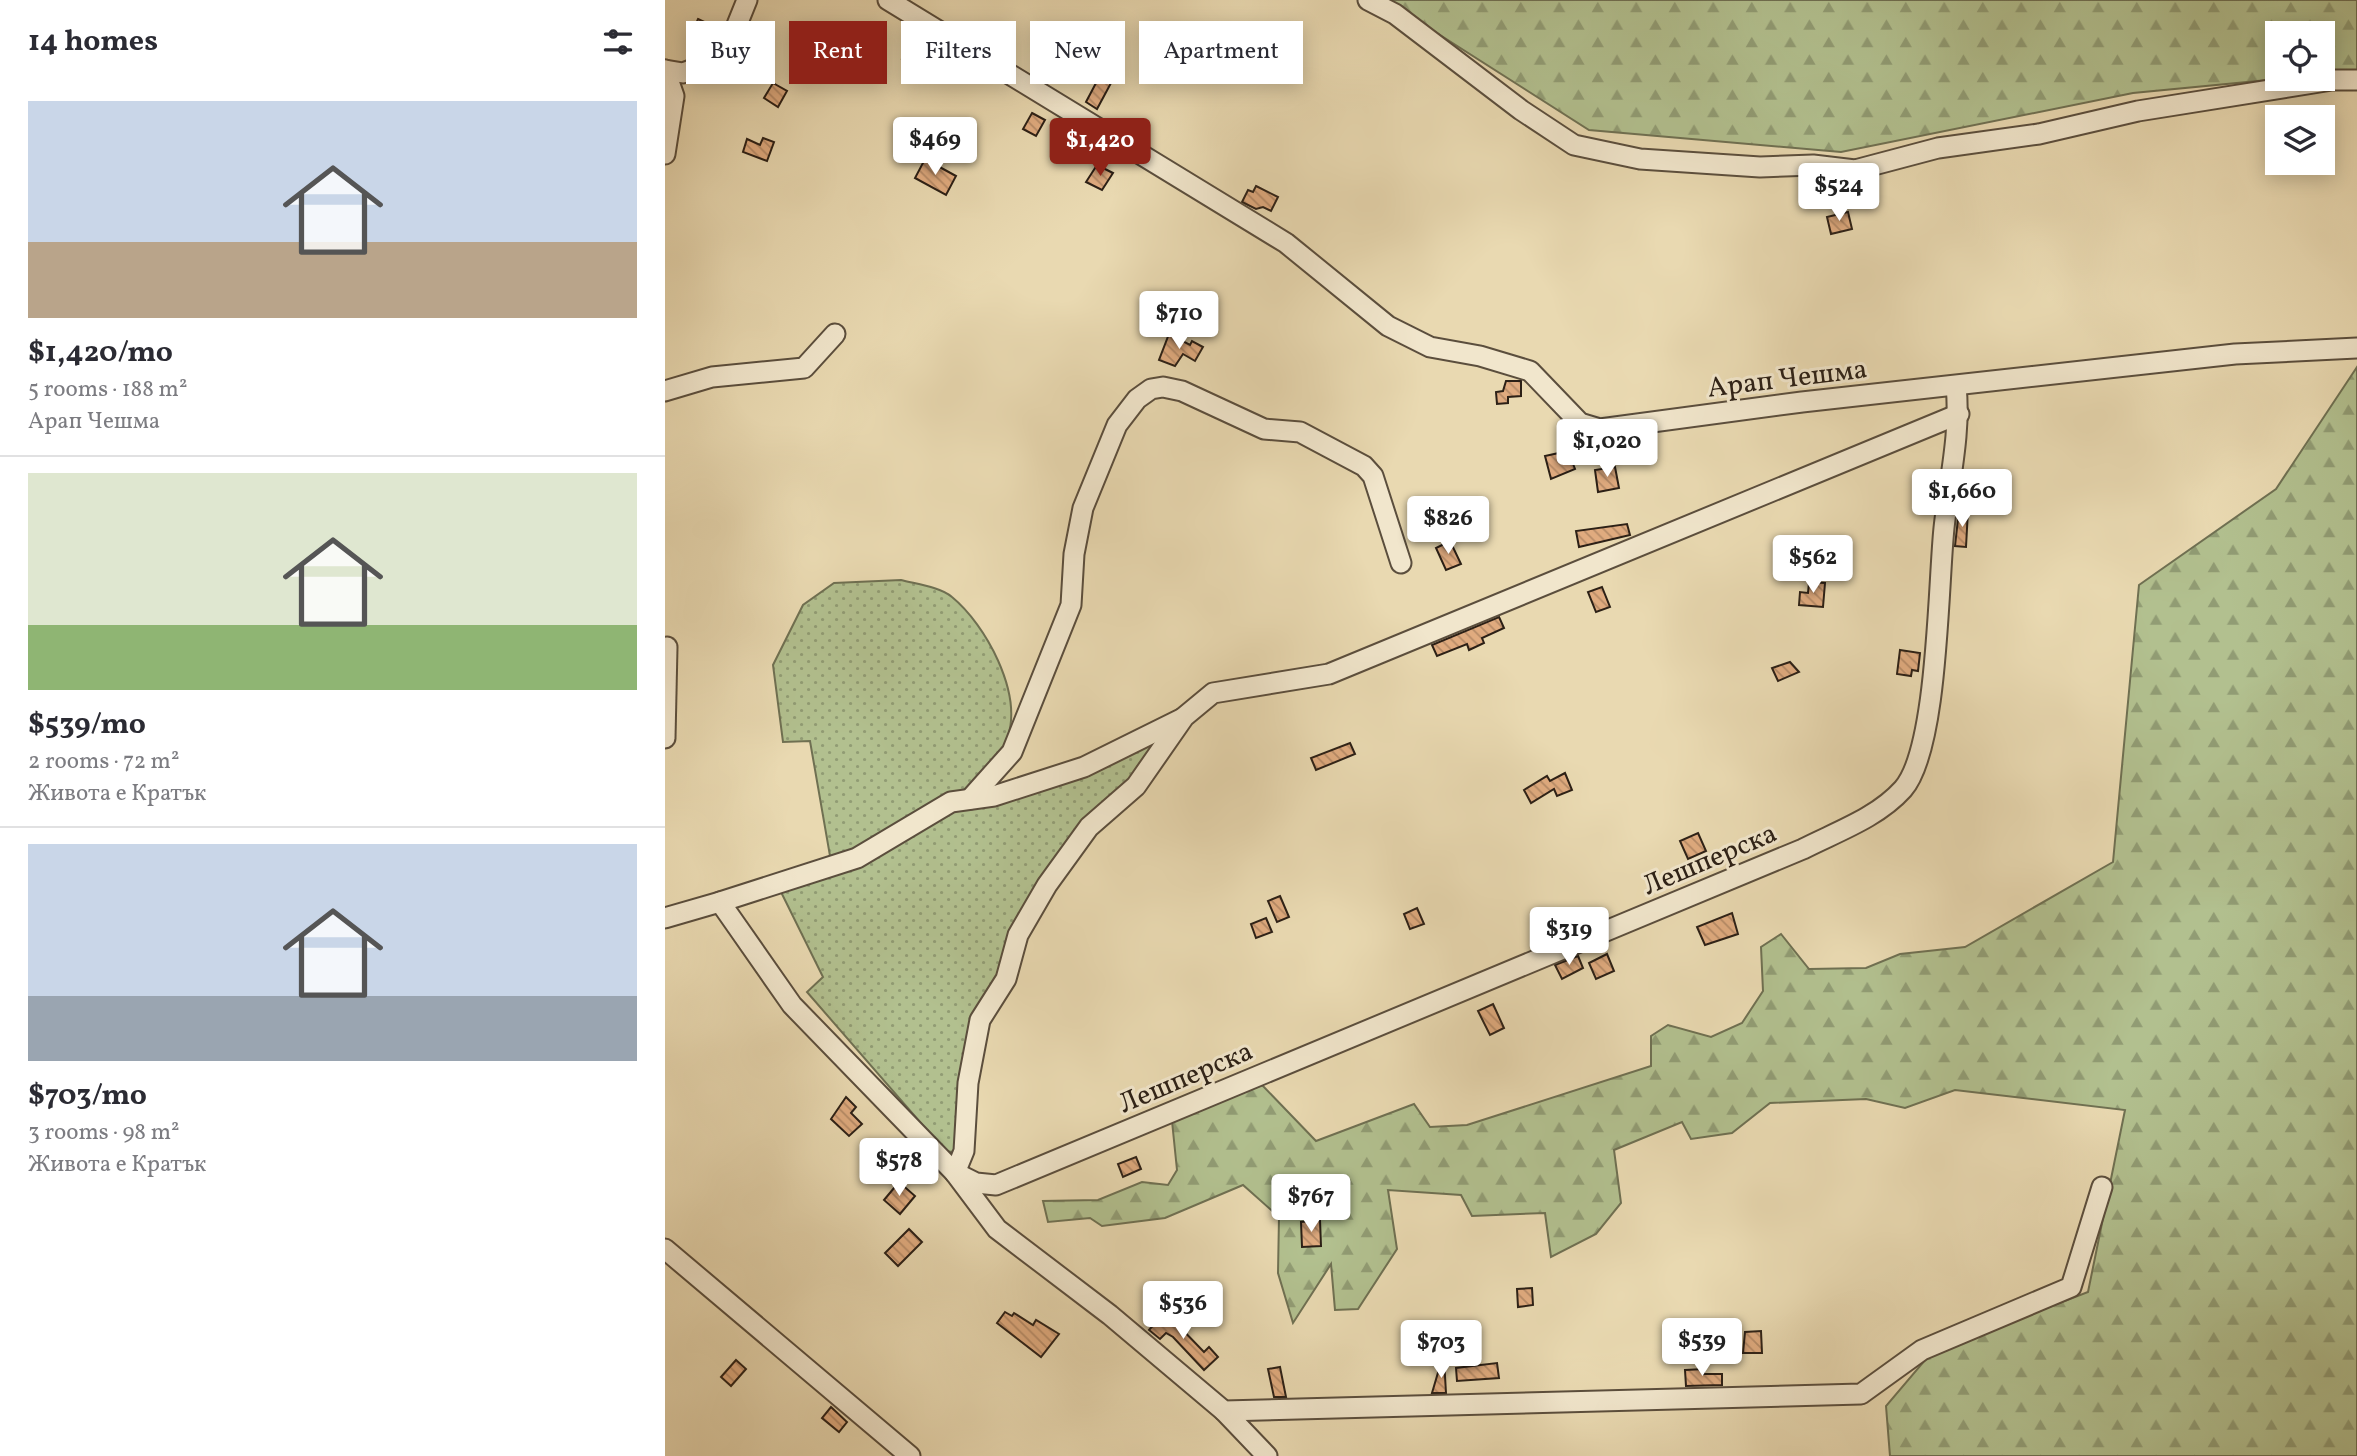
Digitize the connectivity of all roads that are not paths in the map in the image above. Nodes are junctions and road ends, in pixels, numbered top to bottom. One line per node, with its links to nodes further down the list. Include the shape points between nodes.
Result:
1 (747, 0): 4 (street, via 724,57 683,73)
2 (888, 0): 9 (street, Арап Чешма, via 1286,243 1388,326 1430,347 1530,371 1580,422 1600,429)
3 (1368, 0): 5 (street, via 1395,14 1574,145 1640,159 1856,170 1938,148 2039,134 2138,111 2332,80)
4 (665, 70): 6 (street, via 674,96)
5 (2357, 80)
6 (665, 154)
7 (835, 334): 10 (street, via 804,368 712,377)
8 (2357, 348): 9 (street, Арап Чешма, via 2235,354)
9 (1956, 386): 11 (street, Лешперска)
10 (665, 391)
11 (1959, 414): 14 (street, via 1329,674 1213,693); 19 (street, Лешперска, via 1944,528 1931,693 1919,754 1904,788 1871,815 1790,854 996,1185 977,1183)
12 (1401, 563): 16 (street, via 1373,477 1364,466 1300,432 1264,429 1182,391 1151,389 1137,399 1118,425 1087,497 1074,554 1071,605 1012,752)
13 (667, 647): 15 (street)
14 (1184, 717): 16 (street, via 1084,768); 19 (street, via 1136,786 1089,827 1018,935 1006,979 980,1020 968,1083 964,1151)
15 (665, 738)
16 (970, 799): 17 (street, via 951,802 857,858)
17 (720, 902): 18 (street); 19 (street, via 792,1006)
18 (665, 918)
19 (955, 1172): 22 (street, via 997,1229 1110,1315)
20 (2102, 1186): 22 (street, via 2071,1287 1922,1350 1861,1394)
21 (665, 1249): 23 (street)
22 (1224, 1411): 24 (street)
23 (910, 1456)
24 (1267, 1456)

